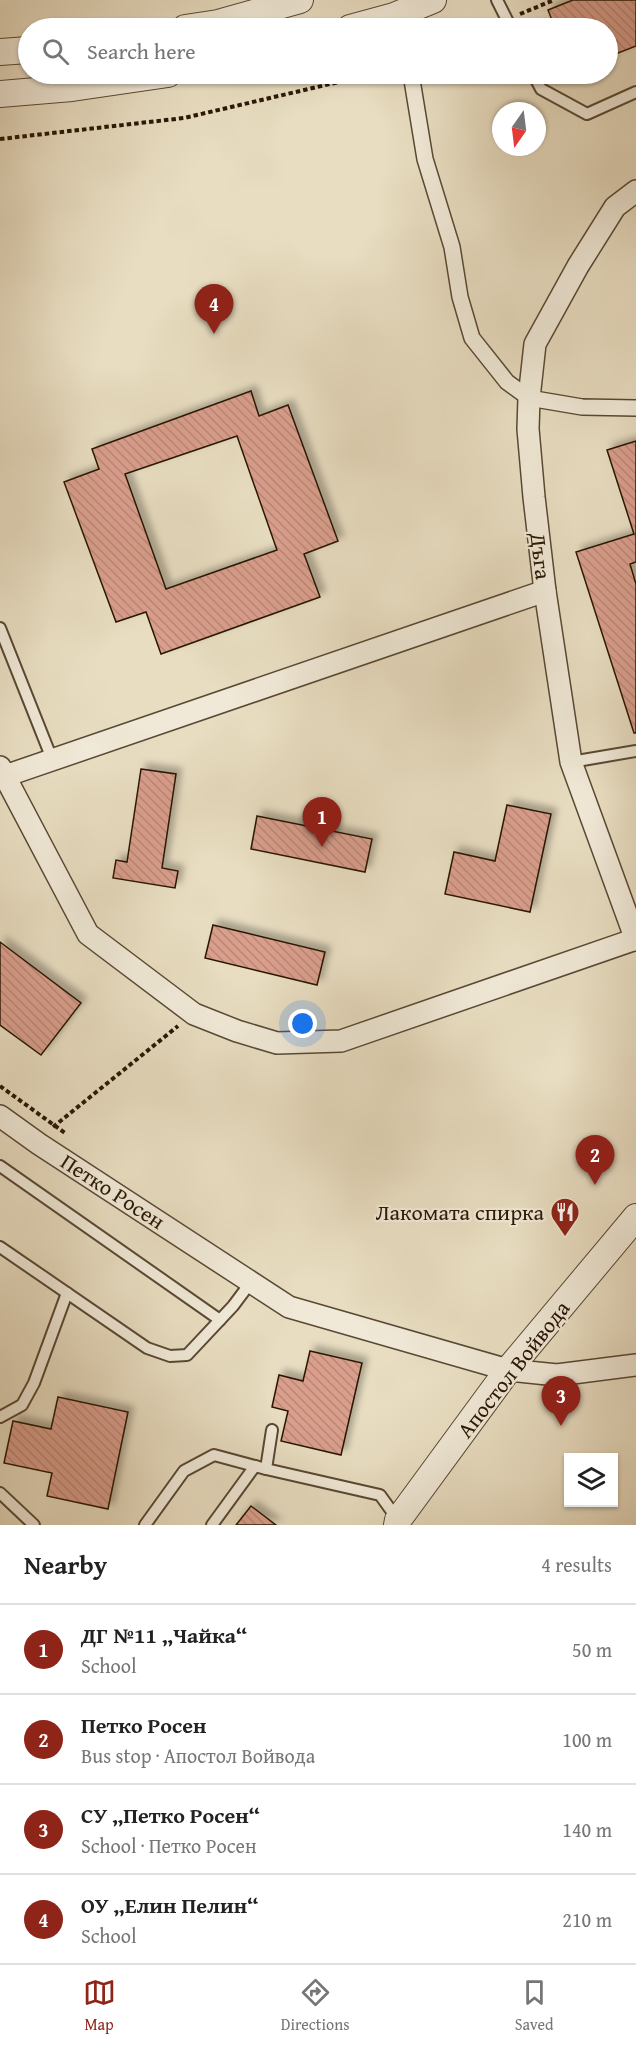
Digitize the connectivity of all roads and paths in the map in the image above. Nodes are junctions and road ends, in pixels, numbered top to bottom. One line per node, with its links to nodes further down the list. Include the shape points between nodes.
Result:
1 (300, 0): 4 (street)
2 (433, 0): 5 (street)
3 (497, 0): 6 (lane)
4 (236, 18)
5 (403, 18)
6 (506, 18)
7 (18, 51): 8 (street)
8 (0, 52)
9 (99, 84): 14 (street)
10 (330, 84): 15 (path, via 184,118)
11 (413, 84): 17 (street, via 424,159 452,247 472,338 507,382)
12 (538, 84): 13 (lane, via 587,114)
13 (636, 92)
14 (0, 94)
15 (0, 139)
16 (636, 190): 17 (street, Дъга, via 615,207 535,344)
17 (529, 398): 18 (street, via 582,407); 19 (street, Дъга, via 532,486)
18 (636, 408)
19 (545, 591): 22 (street); 23 (street, Дъга)
20 (0, 628): 22 (lane)
21 (636, 751): 23 (lane)
22 (52, 759): 24 (street)
23 (571, 762): 25 (street, Дъга)
24 (2, 772): 26 (street, via 88,934)
25 (636, 940): 26 (street, via 341,1041 277,1043)
26 (194, 1014): 29 (path)
27 (0, 1086): 29 (path)
28 (0, 1116): 31 (street, Петко Росен)
29 (55, 1125): 30 (path); 31 (path)
30 (72, 1137)
31 (39, 1144): 35 (street, Петко Росен)
32 (0, 1166): 37 (lane)
33 (636, 1217): 39 (street, Апостол Войвода)
34 (0, 1247): 36 (lane)
35 (251, 1282): 37 (lane); 39 (street, Петко Росен, via 289,1307)
36 (67, 1293): 37 (lane, via 147,1348 170,1356 186,1355); 40 (lane, via 22,1404)
37 (220, 1320)
38 (636, 1365): 39 (street, Петко Росен, via 556,1375)
39 (508, 1370): 45 (street, Апостол Войвода)
40 (0, 1417)
41 (272, 1430): 43 (lane)
42 (255, 1467): 43 (lane); 47 (lane, via 214,1455 184,1471); 48 (lane)
43 (266, 1469): 45 (lane, via 380,1495)
44 (0, 1493): 46 (lane)
45 (396, 1523)
46 (33, 1525)
47 (145, 1525)
48 (212, 1525)

